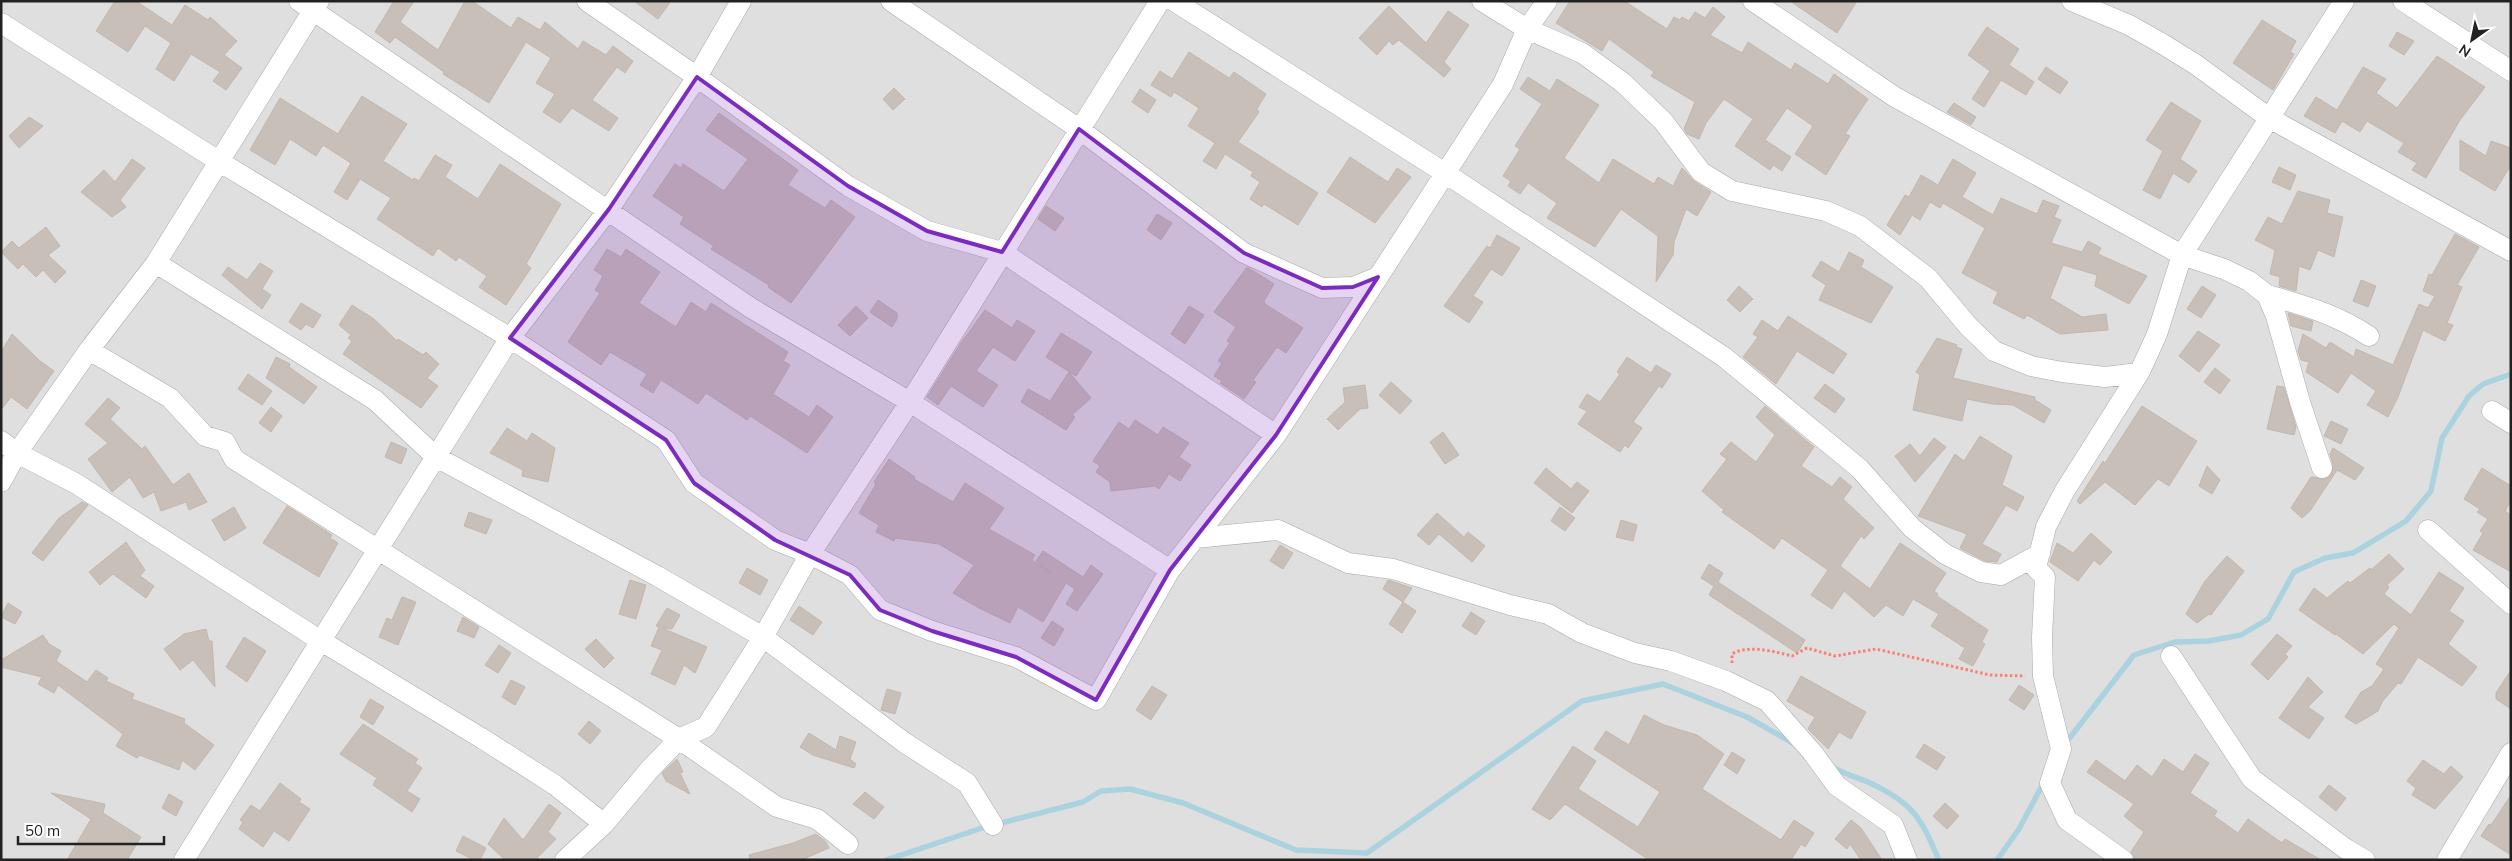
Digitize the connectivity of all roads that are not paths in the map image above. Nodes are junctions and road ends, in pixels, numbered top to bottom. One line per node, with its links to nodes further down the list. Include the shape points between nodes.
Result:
1 (587, 1): 16 (street)
2 (741, 1): 16 (street)
3 (891, 1): 18 (street)
4 (1160, 1): 18 (street)
5 (1174, 1): 20 (street)
6 (1482, 1): 14 (street)
7 (1548, 1): 14 (street)
8 (1753, 1): 24 (street, via 1895,97)
9 (2072, 1): 17 (street, via 2129,25 2161,43)
10 (2344, 1): 17 (street)
11 (2403, 1): 15 (street)
12 (311, 4): 19 (street); 21 (street)
13 (1, 23): 19 (street)
14 (1527, 29): 20 (street, via 1503,84); 31 (street, via 1582,53 1622,82 1663,121 1701,172 1732,191 1826,211 1860,226 1928,278 1994,351 2031,366 2062,372 2105,377)
15 (2511, 71)
16 (697, 77): 21 (street); 23 (street, via 848,186 927,231)
17 (2269, 118): 22 (street); 24 (street)
18 (1079, 129): 23 (street); 26 (street, via 1244,253 1322,288 1353,287)
19 (220, 162): 25 (street); 29 (street)
20 (1445, 173): 26 (street); 45 (street, via 1724,357 1860,468 1912,528 1945,554 1981,572 2002,575)
21 (609, 209): 29 (street); 32 (street, via 751,308)
22 (2511, 251)
23 (1002, 252): 32 (street); 35 (street)
24 (2182, 255): 27 (street, via 2224,269 2249,281); 31 (street, via 2157,334)
25 (156, 263): 30 (street); 38 (street, via 375,400)
26 (1378, 277): 35 (street)
27 (2267, 295): 28 (street, via 2347,321); 39 (street)
28 (2369, 336)
29 (510, 338): 38 (street); 44 (street, via 666,440 694,483 731,511 775,540)
30 (89, 350): 37 (street); 43 (street, via 170,398 205,436 225,442 234,459)
31 (2139, 373): 45 (street, via 2064,492 2046,527)
32 (910, 402): 44 (street); 46 (street)
33 (2492, 411): 34 (street)
34 (2511, 424)
35 (1276, 435): 42 (street)
36 (1, 441): 37 (street)
37 (17, 453): 40 (street); 49 (street, via 75,483)
38 (436, 457): 43 (street); 48 (street)
39 (2322, 468)
40 (1, 482)
41 (2428, 530): 47 (street)
42 (1195, 538): 46 (street); 58 (street, via 1278,530 1348,563 1393,569 1548,614 1582,633 1635,653 1670,661 1726,681 1767,701 1837,786 1893,825)
43 (379, 548): 49 (street); 51 (street)
44 (810, 554): 46 (street, via 850,575 880,610 932,631 1016,657 1096,700); 48 (street)
45 (2040, 554): 59 (street, via 2036,568 2045,577 2043,676 2061,749 2050,783 2067,820)
46 (1170, 570)
47 (2511, 604)
48 (763, 637): 51 (street, via 706,727); 54 (street, via 905,743 967,783)
49 (321, 641): 53 (street, via 555,785); 56 (street)
50 (2171, 656): 60 (street, via 2252,779)
51 (679, 739): 53 (street); 55 (street, via 777,807 817,819)
52 (2508, 764): 61 (street)
53 (604, 824): 57 (street)
54 (993, 825)
55 (848, 844)
56 (184, 860)
57 (565, 860)
58 (1907, 860)
59 (2123, 860)
60 (2365, 860)
61 (2447, 860)

